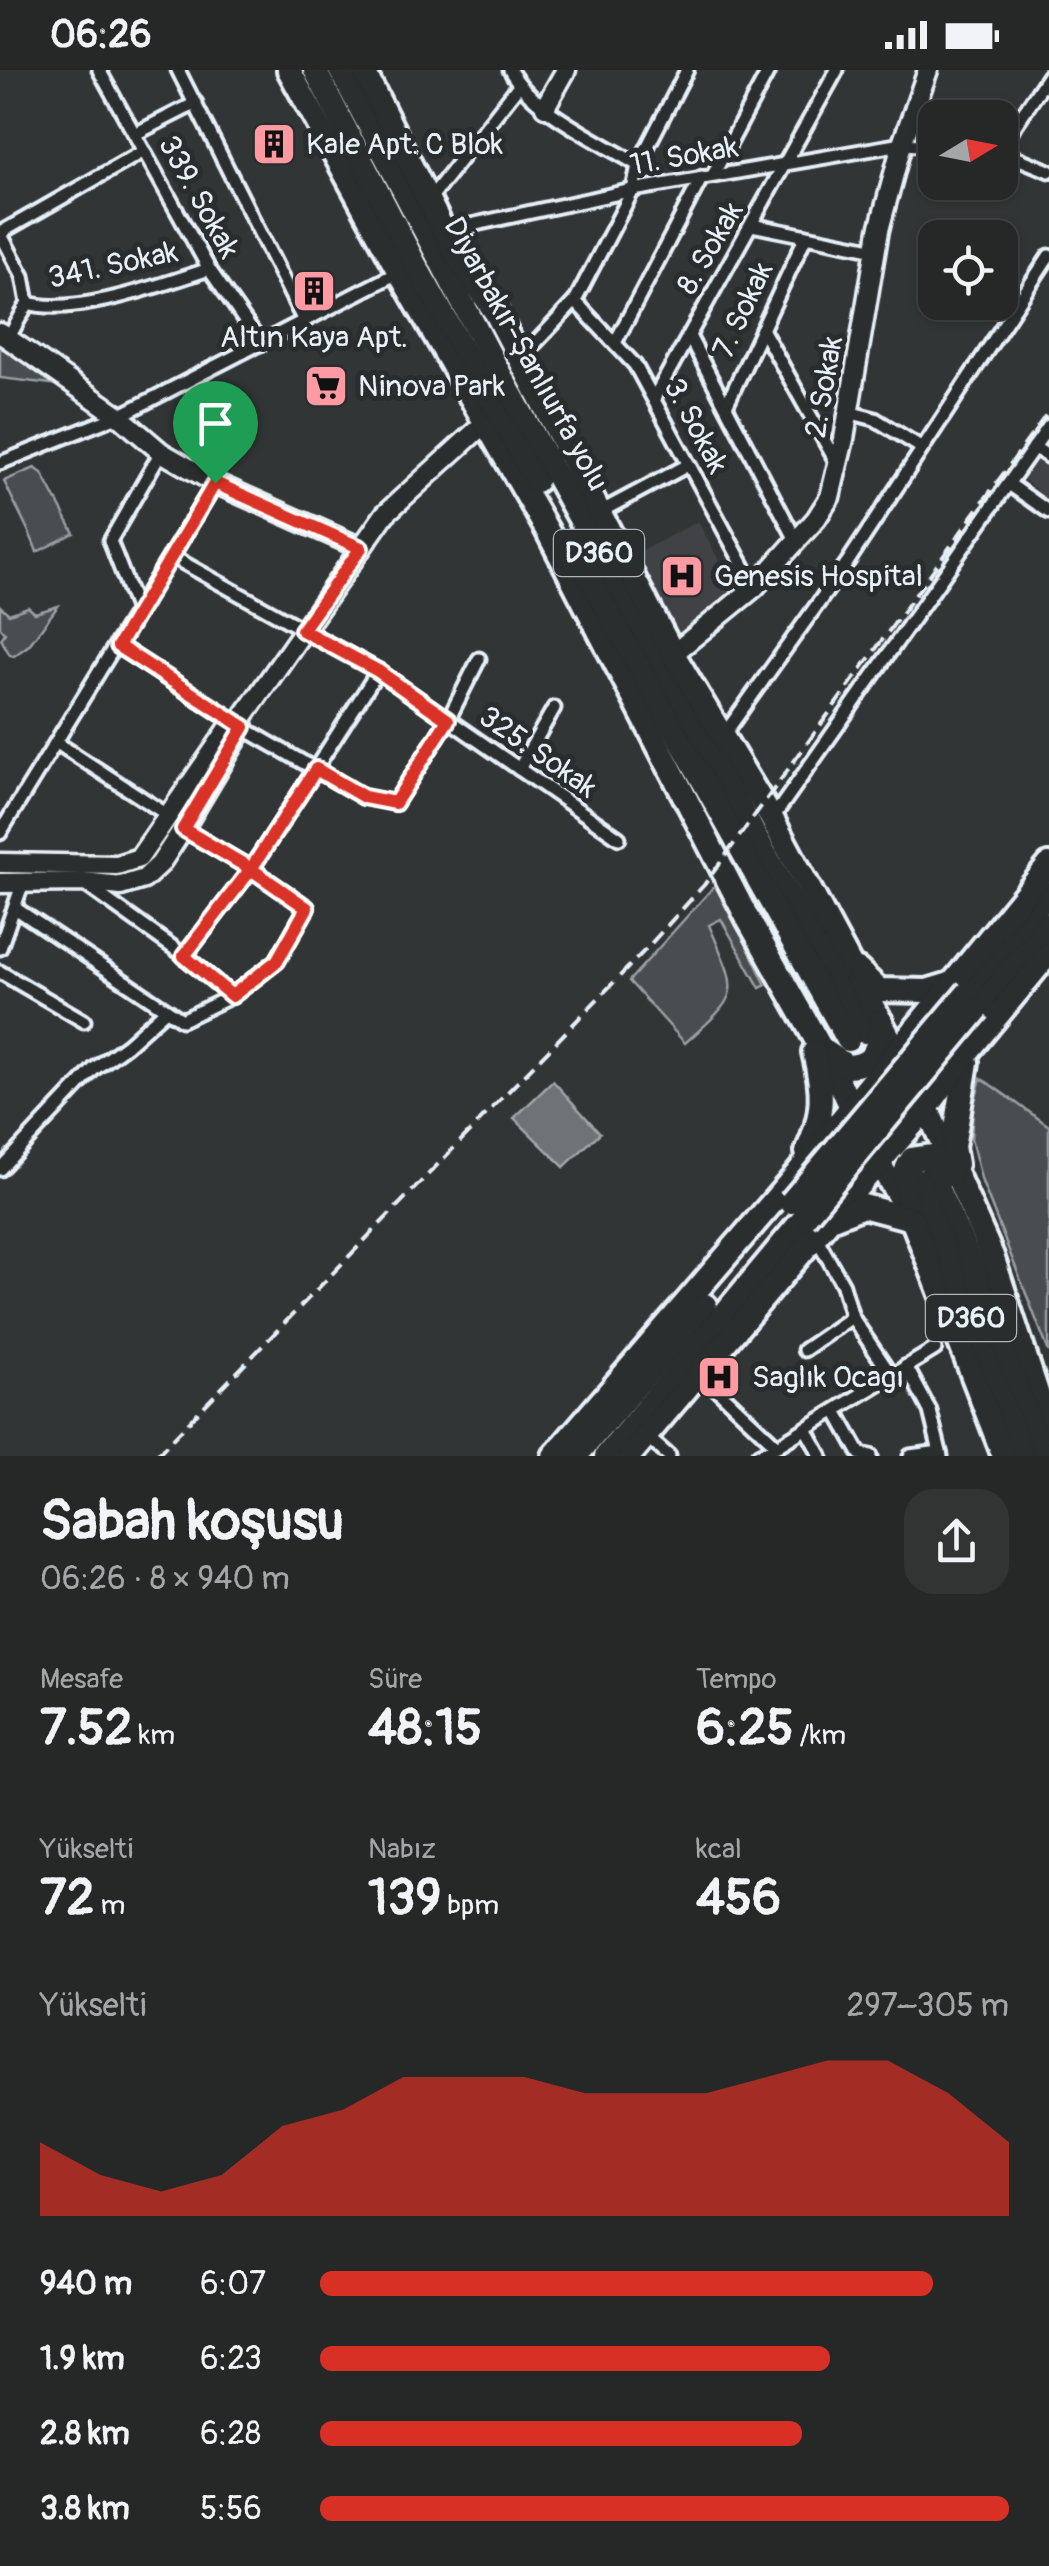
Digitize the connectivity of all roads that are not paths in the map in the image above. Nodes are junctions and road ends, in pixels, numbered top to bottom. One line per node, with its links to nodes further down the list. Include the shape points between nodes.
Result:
1 (99, 70): 18 (street, 339. Sokak)
2 (178, 70): 15 (street)
3 (315, 70): 50 (highway, D360)
4 (340, 70): 52 (highway, Diyarbakır-Şanlıurfa yolu / D360)
5 (364, 70): 28 (highway)
6 (510, 70): 14 (street)
7 (566, 70): 16 (street)
8 (688, 70): 24 (street)
9 (769, 70): 26 (street)
10 (836, 70): 23 (street, 8. Sokak)
11 (928, 70): 19 (street, 2. Sokak)
12 (1049, 75): 17 (street)
13 (294, 76): 36 (highway)
14 (519, 85): 16 (street); 28 (street)
15 (196, 103): 18 (street); 39 (street)
16 (544, 108): 24 (street)
17 (1018, 122)
18 (135, 134): 21 (street, 339. Sokak)
19 (902, 144): 20 (street, 11. Sokak); 23 (street, 11. Sokak); 33 (street, 2. Sokak)
20 (918, 145)
21 (144, 151): 31 (street); 35 (street, 339. Sokak)
22 (1018, 157): 25 (street)
23 (785, 164): 26 (street, 11. Sokak); 29 (street, 8. Sokak)
24 (638, 166): 27 (street)
25 (1049, 171)
26 (708, 176): 27 (street, 11. Sokak); 44 (street)
27 (633, 190): 30 (street, 11. Sokak); 37 (street)
28 (428, 200): 30 (highway)
29 (752, 225): 32 (street); 42 (street, 8. Sokak)
30 (443, 231): 62 (highway, via 496,313)
31 (0, 233): 38 (street, via 23,276)
32 (806, 236): 33 (street); 40 (street, 7. Sokak)
33 (876, 250): 48 (street, 2. Sokak)
34 (1049, 256): 54 (street)
35 (208, 269): 38 (street, 341. Sokak, via 47,309); 43 (street, 339. Sokak)
36 (399, 272): 39 (street); 50 (highway)
37 (575, 301): 44 (street, 3. Sokak); 45 (street)
38 (28, 303): 41 (street)
39 (304, 321): 43 (street)
40 (762, 329): 47 (street, 7. Sokak); 58 (street)
41 (4, 336): 49 (street)
42 (689, 336): 46 (street, 8. Sokak); 47 (street)
43 (261, 344): 49 (street)
44 (615, 344): 46 (street, 3. Sokak)
45 (526, 354)
46 (654, 398): 59 (street, 3. Sokak)
47 (726, 406): 64 (street)
48 (848, 412): 54 (street, via 875,419); 58 (street, 2. Sokak)
49 (119, 416): 55 (street); 57 (street)
50 (492, 417): 65 (street, via 386,514); 68 (highway, D360); 75 (highway, D360)
51 (1049, 426): 53 (street)
52 (540, 443): 62 (street); 105 (highway, Diyarbakır-Şanlıurfa yolu / D360)
53 (1034, 447): 56 (street); 61 (street)
54 (922, 448): 79 (street)
55 (160, 452): 60 (street); 69 (street, via 110,541)
56 (1049, 457)
57 (0, 464)
58 (838, 464): 64 (street, 2. Sokak, via 830,497)
59 (688, 465): 62 (street); 67 (street, 3. Sokak)
60 (215, 483): 65 (street); 66 (street)
61 (1009, 484): 63 (street); 83 (street)
62 (595, 502): 72 (highway)
63 (1049, 512)
64 (796, 540): 67 (street, 2. Sokak)
65 (361, 548): 70 (street)
66 (172, 556): 69 (street); 70 (street, 325. Sokak)
67 (756, 587): 72 (street, 2. Sokak)
68 (588, 609): 75 (highway); 106 (highway, D360)
69 (138, 613): 71 (street)
70 (302, 630): 74 (street, 325. Sokak); 78 (street)
71 (118, 646): 78 (street); 80 (street)
72 (673, 654): 79 (highway)
73 (479, 659): 77 (street)
74 (378, 671): 77 (street, 325. Sokak); 81 (street)
75 (642, 676): 105 (highway, D360, via 715,806)
76 (554, 708): 82 (street)
77 (448, 720): 81 (street, via 395,803 364,797); 82 (street, 325. Sokak)
78 (238, 724): 81 (street); 84 (street)
79 (723, 736): 83 (highway)
80 (56, 743): 84 (street); 85 (street)
81 (316, 769): 89 (street)
82 (519, 770): 86 (street, 325. Sokak)
83 (772, 819): 97 (highway)
84 (176, 822): 87 (street, via 138,858 117,865); 89 (street); 90 (street, via 160,864 144,879 121,886)
85 (0, 834)
86 (619, 838)
87 (2, 863)
88 (1049, 866): 101 (highway)
89 (251, 869): 99 (street); 102 (street, via 307,908 277,961)
90 (83, 882): 92 (street); 99 (street)
91 (0, 883): 92 (street)
92 (22, 885): 94 (street)
93 (1049, 894): 101 (highway)
94 (15, 908): 96 (street); 103 (street)
95 (1049, 924): 101 (highway)
96 (0, 948)
97 (841, 951): 101 (highway, via 878,990); 105 (highway)
98 (1049, 953): 107 (highway)
99 (184, 956): 102 (street)
100 (0, 972): 104 (street)
101 (966, 995): 108 (highway); 115 (highway, bridge)
102 (232, 996): 103 (street, via 182,1020)
103 (166, 1010): 112 (street, via 94,1069)
104 (84, 1021)
105 (864, 1031): 106 (highway, via 877,1047 874,1057 847,1066); 108 (highway)
106 (814, 1038): 109 (highway, D360); 113 (highway, via 822,1107)
107 (970, 1049): 110 (highway); 114 (highway, via 954,1146)
108 (897, 1050): 109 (highway); 110 (highway)
109 (852, 1107): 111 (highway, D360); 113 (highway)
110 (927, 1108): 111 (highway); 114 (highway)
111 (878, 1163): 115 (highway); 116 (highway, D360)
112 (0, 1169)
113 (796, 1175): 130 (highway)
114 (961, 1190): 116 (highway, via 933,1156 912,1160 903,1180); 125 (highway, via 992,1256)
115 (810, 1219): 116 (highway, via 863,1206); 117 (street, via 844,1284); 121 (highway); 131 (highway); 132 (highway)
116 (912, 1219): 138 (highway)
117 (852, 1316): 119 (street); 122 (street)
118 (935, 1349): 120 (street)
119 (804, 1350)
120 (906, 1366): 122 (street); 128 (street, via 930,1412)
121 (702, 1374): 126 (highway); 127 (street)
122 (891, 1375): 123 (street)
123 (836, 1412): 124 (street); 136 (street, via 860,1454)
124 (806, 1429): 127 (street); 135 (street)
125 (1049, 1429)
126 (646, 1436): 133 (highway); 134 (street)
127 (777, 1446): 129 (street)
128 (941, 1454): 137 (street)
129 (761, 1455)
130 (554, 1456)
131 (576, 1456)
132 (606, 1456)
133 (628, 1456)
134 (669, 1456)
135 (822, 1456)
136 (871, 1456)
137 (910, 1456)
138 (1004, 1456)
139 (1023, 1456): 140 (highway, D360, via 924,1177 972,1264)
140 (1042, 1456)

